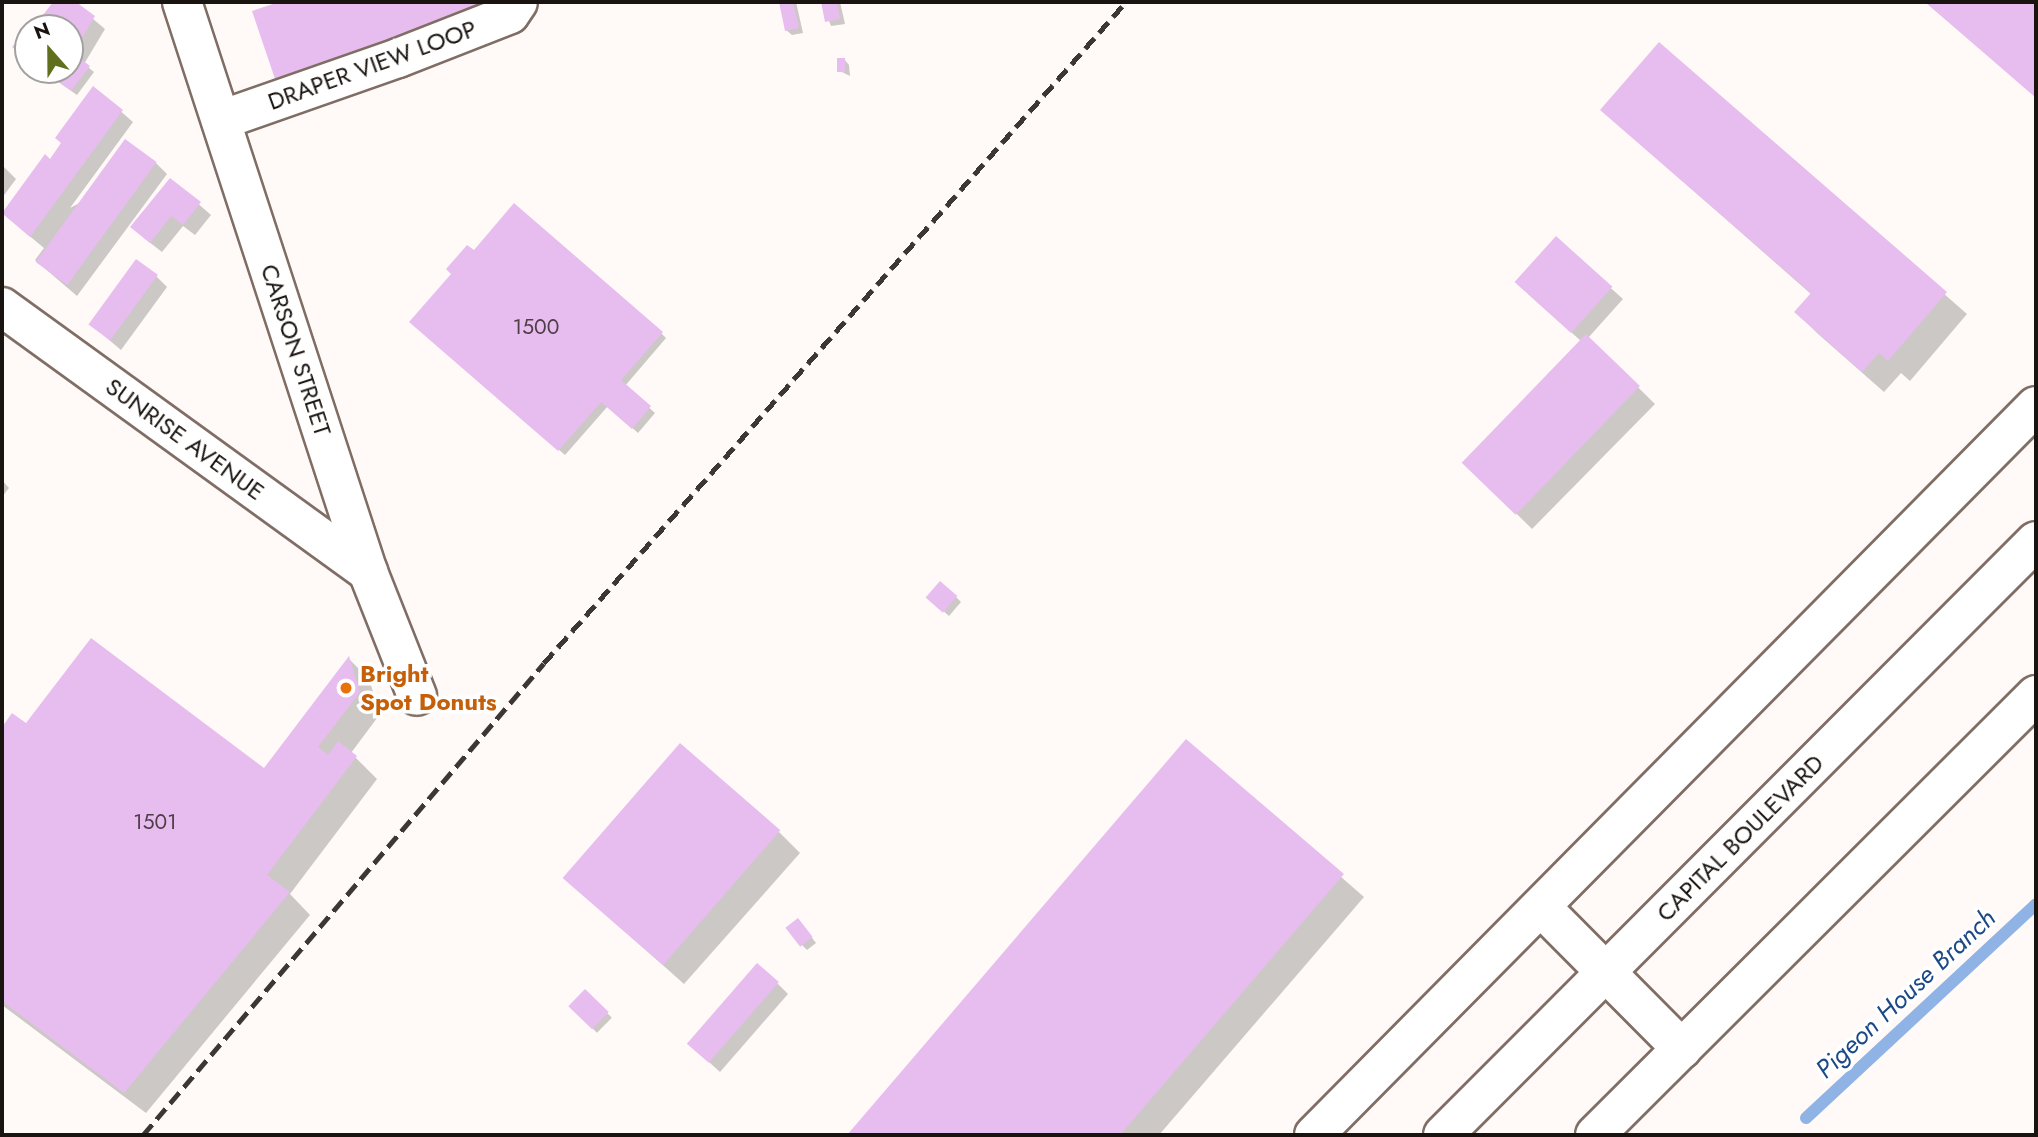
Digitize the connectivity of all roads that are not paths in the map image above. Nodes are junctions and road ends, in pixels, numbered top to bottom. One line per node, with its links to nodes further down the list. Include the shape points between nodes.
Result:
1 (182, 2): 3 (street, CARSON STREET)
2 (518, 2): 3 (street, DRAPER VIEW LOOP, via 510,14 411,54)
3 (220, 120): 7 (street, CARSON STREET)
4 (2, 307): 7 (street, SUNRISE AVENUE)
5 (2036, 407): 10 (street)
6 (2036, 541): 11 (street, CAPITAL BOULEVARD)
7 (368, 572): 9 (street, CARSON STREET)
8 (2036, 695): 12 (street)
9 (417, 696)
10 (1541, 907): 11 (street); 13 (street)
11 (1606, 972): 12 (street); 14 (street, CAPITAL BOULEVARD)
12 (1682, 1049): 15 (street)
13 (1314, 1135)
14 (1443, 1135)
15 (1595, 1135)

